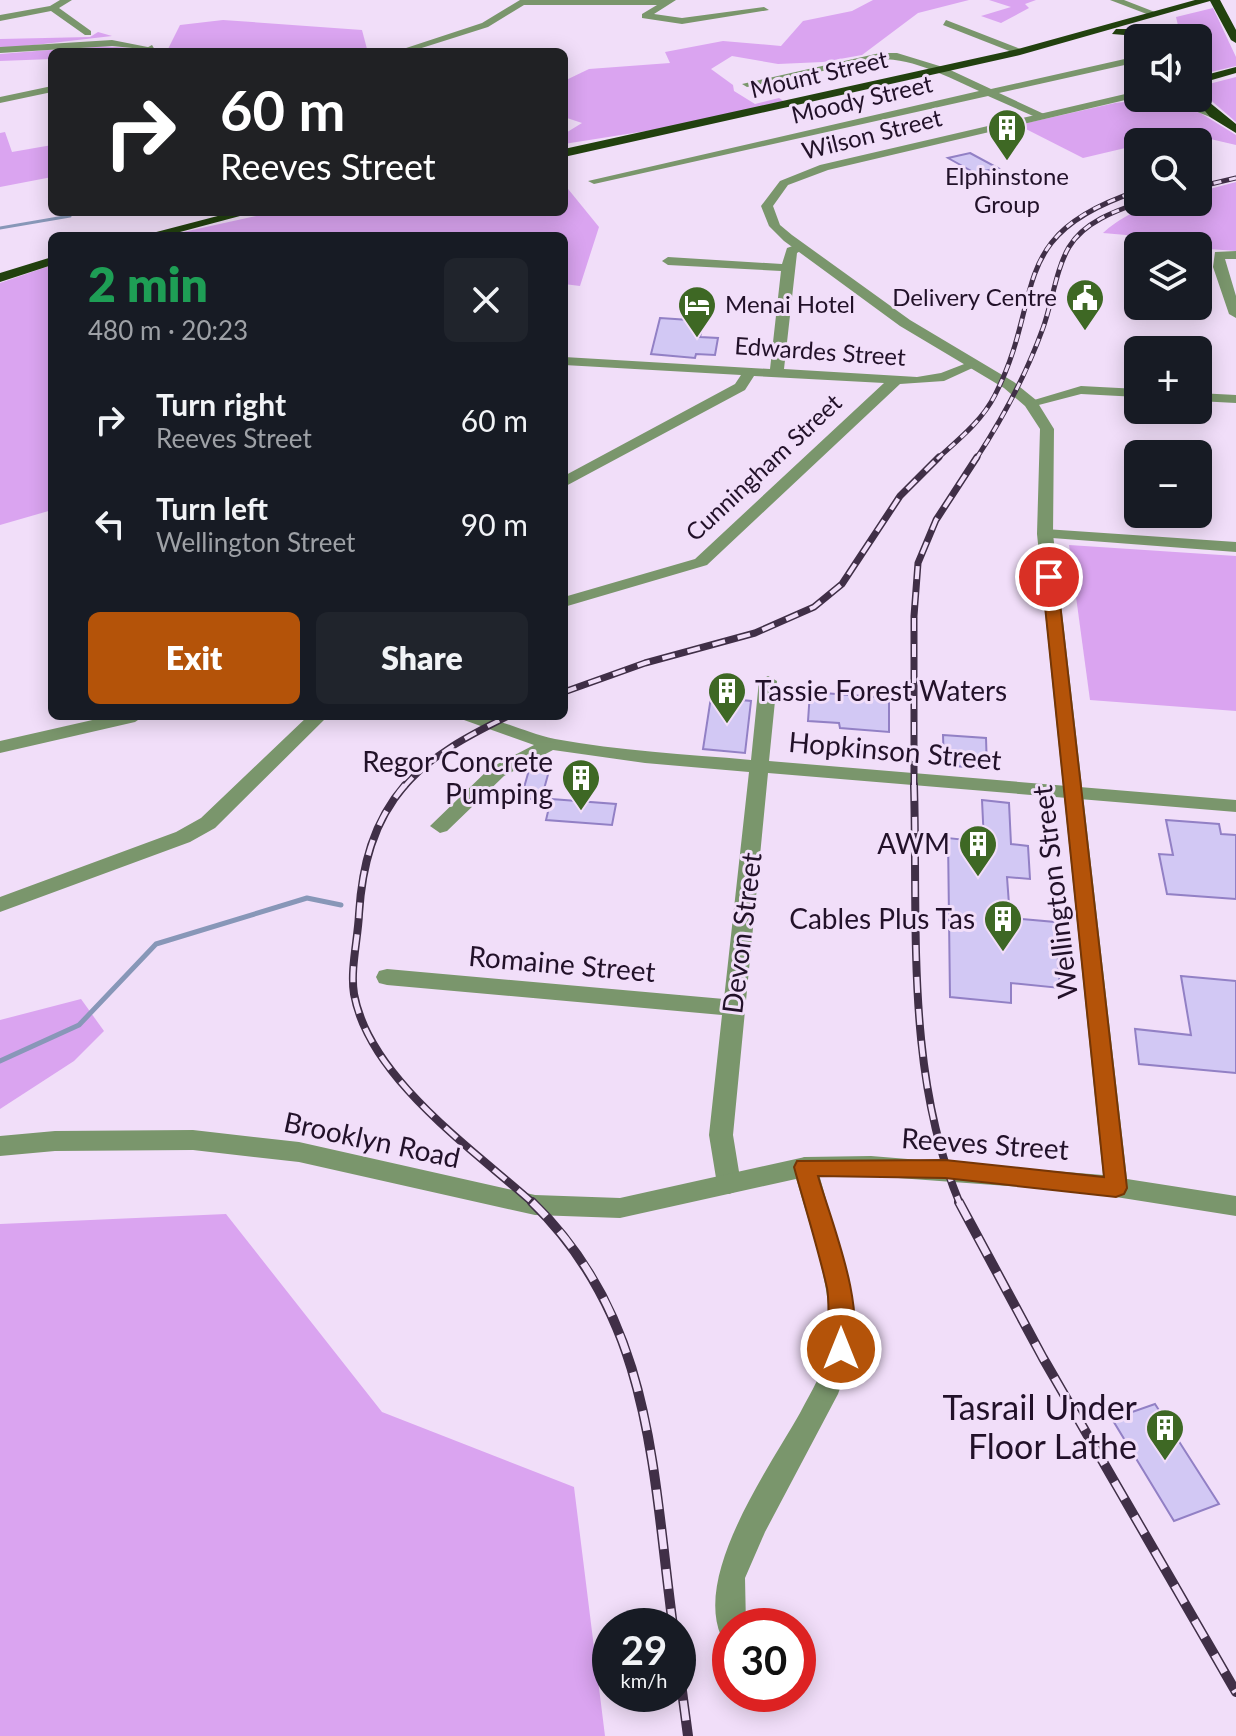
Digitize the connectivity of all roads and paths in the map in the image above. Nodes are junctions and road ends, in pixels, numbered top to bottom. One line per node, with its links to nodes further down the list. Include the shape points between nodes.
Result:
1 (67, 0): 7 (street)
2 (1115, 0): 10 (street)
3 (669, 1): 6 (street); 8 (street)
4 (1216, 1): 10 (highway, Mount Street); 16 (highway)
5 (525, 2): 6 (street); 18 (street, via 485,25)
6 (639, 3): 8 (street)
7 (53, 8): 11 (street); 14 (street)
8 (651, 10): 9 (street, via 645,16 682,21)
9 (764, 10)
10 (1162, 11): 15 (highway, Mount Street)
11 (0, 18)
12 (946, 23): 20 (street)
13 (1124, 32): 15 (highway)
14 (88, 33)
15 (1084, 35): 20 (highway, Mount Street)
16 (1236, 39)
17 (138, 48): 19 (street, via 112,43)
18 (412, 48)
19 (0, 50)
20 (1020, 52): 23 (highway, Mount Street)
21 (1124, 62): 27 (street, Moody Street)
22 (1236, 70): 24 (highway)
23 (945, 71): 25 (street, via 880,56); 27 (street); 35 (highway, Mount Street)
24 (1212, 77)
25 (747, 84)
26 (48, 90): 29 (street)
27 (992, 93): 33 (street); 36 (street, Moody Street)
28 (1124, 98): 33 (street, Wilson Street)
29 (0, 100)
30 (1206, 112): 32 (street)
31 (1211, 112): 32 (highway)
32 (1214, 115): 34 (highway)
33 (1040, 116): 39 (street, Wilson Street, via 829,165 792,179 767,206 775,226)
34 (1236, 129)
35 (568, 152)
36 (594, 181)
37 (232, 216): 38 (highway)
38 (165, 232)
39 (801, 247): 43 (street, via 791,251); 47 (street, Wilson Street)
40 (1236, 255): 45 (street, via 1219,255 1219,267)
41 (668, 261): 43 (street)
42 (48, 262): 44 (highway)
43 (788, 268): 49 (street)
44 (0, 278)
45 (1236, 314)
46 (568, 360): 48 (street, Edwardes Street)
47 (972, 365): 50 (street, Edwardes Street, via 933,380); 54 (street, Wilson Street)
48 (751, 370): 49 (street, Edwardes Street); 55 (street, via 740,387)
49 (777, 371): 50 (street, Edwardes Street)
50 (896, 380): 58 (street, Cunningham Street, via 701,562)
51 (1124, 392): 54 (street, via 1081,390)
52 (1212, 398): 53 (street)
53 (1236, 399)
54 (1031, 403): 56 (street, Wellington Street, via 1047,429)
55 (568, 480)
56 (1045, 534): 57 (street); 66 (street, Wellington Street)
57 (1236, 547)
58 (568, 601)
59 (768, 681): 65 (street, Devon Street)
60 (118, 720): 64 (street)
61 (315, 720): 69 (street, via 208,823)
62 (481, 720): 63 (street, Hopkinson Street)
63 (550, 744): 65 (street, Hopkinson Street); 68 (street, via 497,772)
64 (0, 747)
65 (761, 767): 66 (street, Hopkinson Street); 71 (street, Devon Street)
66 (1070, 794): 67 (street, Hopkinson Street); 75 (street, Wellington Street)
67 (1236, 806)
68 (440, 826)
69 (0, 905)
70 (387, 977): 71 (street, Romaine Street)
71 (733, 1008): 74 (street, Devon Street, via 721,1135)
72 (0, 1146): 74 (street, Brooklyn Road, via 193,1140 299,1152 535,1205 620,1208)
73 (805, 1167): 74 (street, Reeves Street); 75 (street, Reeves Street, via 945,1169); 77 (street, via 838,1289 841,1349 829,1385 731,1578)
74 (729, 1184)
75 (1116, 1188): 76 (street, Reeves Street)
76 (1236, 1206)
77 (731, 1608)

